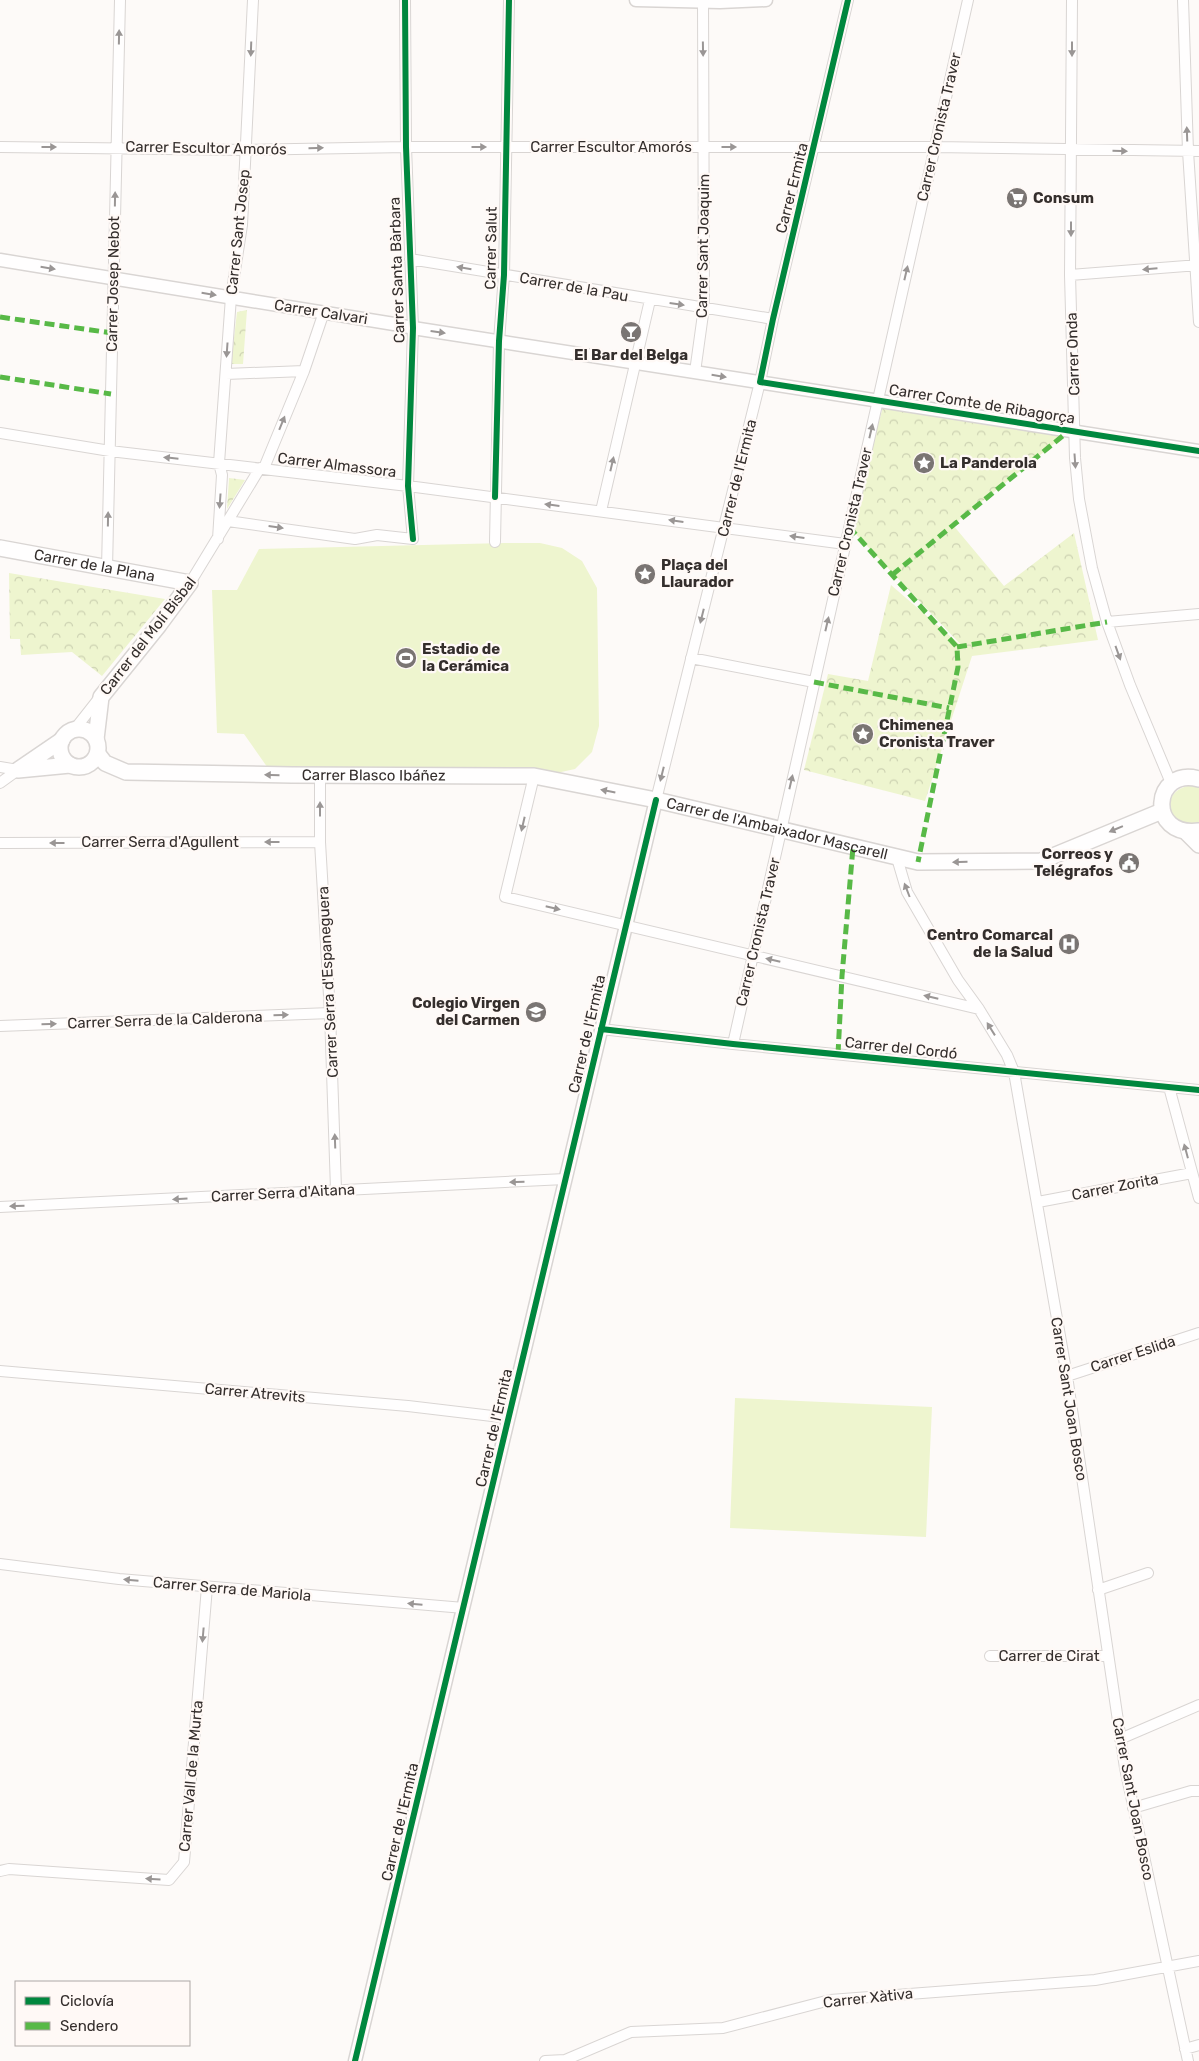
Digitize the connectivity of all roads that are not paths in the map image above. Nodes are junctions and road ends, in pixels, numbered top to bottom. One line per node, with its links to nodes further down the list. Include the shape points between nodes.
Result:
1 (120, 0): 13 (street, Carrer Josep Nebot, one-way to 1)
2 (253, 0): 19 (street, Carrer Sant Josep, one-way to 19)
3 (405, 0): 14 (street, Carrer Santa Bàrbara)
4 (509, 0): 15 (street, Carrer Salut)
5 (636, 0): 6 (street)
6 (703, 0): 7 (street); 16 (street, Carrer Sant Joaquim, one-way to 16)
7 (766, 0)
8 (848, 0): 17 (street, Carrer Ermita)
9 (968, 0): 18 (street, Carrer Cronista Traver)
10 (1072, 0): 20 (street, Carrer Onda, one-way to 20)
11 (1183, 0): 21 (street, one-way to 11)
12 (0, 147): 13 (street, Carrer Escultor Amorós, one-way to 13)
13 (116, 147): 19 (street, Carrer Escultor Amorós); 28 (street, Carrer Josep Nebot, one-way to 13)
14 (406, 147): 15 (street, Carrer Escultor Amorós, one-way to 15); 19 (street, Carrer Escultor Amorós, one-way to 14); 23 (street, Carrer Santa Bàrbara)
15 (505, 147): 16 (street, Carrer Escultor Amorós); 26 (street, Carrer Salut)
16 (705, 147): 17 (street, Carrer Escultor Amorós, one-way to 17); 31 (street, Carrer Sant Joaquim)
17 (815, 147): 18 (street, Carrer Escultor Amorós); 33 (street, Carrer Ermita)
18 (935, 147): 20 (street, Carrer Escultor Amorós); 42 (street, Carrer Cronista Traver, one-way to 18)
19 (247, 150): 29 (street, Carrer Sant Josep, via 242,225)
20 (1071, 150): 21 (street, Carrer Escultor Amorós, one-way to 21); 27 (street, Carrer Onda, one-way to 27)
21 (1188, 151): 22 (street, Carrer Escultor Amorós); 25 (street)
22 (1199, 151)
23 (410, 259): 26 (street, Carrer de la Pau, one-way to 23); 35 (street, Carrer Santa Bàrbara)
24 (0, 260): 28 (street, Carrer Calvari, one-way to 28)
25 (1198, 265): 27 (street, one-way to 27); 34 (street)
26 (504, 275): 30 (street, Carrer de la Pau); 36 (street, Carrer Salut)
27 (1070, 275): 43 (street, Carrer Onda)
28 (113, 279): 29 (street, Carrer Calvari, one-way to 29); 46 (street, Carrer Josep Nebot)
29 (231, 298): 32 (street, Carrer Calvari); 40 (street, Carrer Sant Josep, one-way to 40)
30 (650, 300): 31 (street, one-way to 31); 37 (street)
31 (704, 307): 33 (street); 39 (street, Carrer Sant Joaquim)
32 (324, 312): 35 (street, Carrer Calvari); 38 (street, Carrer del Molí Bisbal)
33 (773, 319): 41 (street, Carrer Ermita)
34 (1199, 322)
35 (413, 328): 36 (street, Carrer Calvari, one-way to 36); 49 (street, Carrer Santa Bàrbara)
36 (500, 341): 37 (street, Carrer Calvari); 50 (street, Carrer Salut)
37 (635, 362): 39 (street, Carrer Calvari); 51 (street, one-way to 37)
38 (304, 371): 40 (street); 48 (street, Carrer del Molí Bisbal, one-way to 38)
39 (695, 372): 41 (street, Carrer Calvari, one-way to 41)
40 (226, 374): 47 (street, Carrer Sant Josep)
41 (760, 382): 42 (street, Carrer Comte de Ribagorça); 53 (street, Carrer de l'Ermita)
42 (877, 400): 43 (street, Carrer Comte de Ribagorça); 56 (street, Carrer Cronista Traver, one-way to 42)
43 (1075, 431): 45 (street, Carrer Comte de Ribagorça); 61 (street, Carrer Onda, one-way to 61, via 1074,458 1079,499 1092,568)
44 (0, 433): 46 (street, Carrer Almassora)
45 (1199, 450)
46 (110, 451): 47 (street, Carrer Almassora, one-way to 46); 58 (street, Carrer Josep Nebot, one-way to 46)
47 (219, 463): 48 (street, Carrer Almassora); 54 (street, Carrer Sant Josep, one-way to 54, via 222,475)
48 (262, 468): 49 (street, Carrer Almassora); 52 (street, Carrer del Molí Bisbal)
49 (408, 486): 50 (street, Carrer Almassora); 52 (street, Carrer Santa Bàrbara, one-way to 49, via 355,539 377,535 412,538)
50 (496, 497): 51 (street, Carrer Almassora, one-way to 50); 55 (street, Carrer Salut)
51 (601, 511): 53 (street, one-way to 51)
52 (228, 521): 54 (street, Carrer del Molí Bisbal)
53 (724, 528): 56 (street, one-way to 53); 62 (street, Carrer de l'Ermita, one-way to 62)
54 (218, 539): 59 (street, Carrer del Molí Bisbal)
55 (495, 542)
56 (845, 544): 63 (street, Carrer Cronista Traver, one-way to 56)
57 (0, 548): 58 (main road, Carrer de la Plana)
58 (107, 568): 59 (main road, Carrer de la Plana)
59 (190, 583): 64 (main road, Carrer del Molí Bisbal)
60 (1199, 614): 61 (street)
61 (1108, 622): 75 (street, Carrer Onda, one-way to 75)
62 (691, 658): 63 (street); 76 (street, Carrer de l'Ermita, one-way to 76)
63 (814, 682): 78 (street, Carrer Cronista Traver, one-way to 63)
64 (101, 697): 65 (street, Carrer del Molí Bisbal); 67 (main road)
65 (74, 730): 66 (main road); 67 (main road, via 86,731)
66 (62, 740): 68 (main road, via 62,757); 70 (main road)
67 (97, 746): 68 (main road, via 92,763 76,767); 71 (main road, Carrer Blasco Ibáñez, one-way to 67, via 126,772 105,763)
68 (70, 765): 70 (main road)
69 (0, 767): 70 (street)
70 (18, 770): 74 (street)
71 (320, 775): 72 (main road, Carrer Blasco Ibáñez); 80 (street, Carrer Serra d'Espaneguera, one-way to 71)
72 (534, 776): 76 (main road, Carrer Blasco Ibáñez, one-way to 72); 84 (street, one-way to 84, via 505,897)
73 (1199, 779): 75 (main road, via 1180,778)
74 (0, 783)
75 (1171, 783): 77 (main road, via 1165,790)
76 (656, 800): 78 (main road, Carrer de l'Ambaixador Mascarell); 84 (street, Carrer de l'Ermita)
77 (1162, 811): 79 (main road, via 1174,827); 83 (main road, Carrer de l'Ambaixador Mascarell, one-way to 83, via 1041,861 918,862)
78 (781, 830): 83 (main road, Carrer de l'Ambaixador Mascarell); 85 (street, Carrer Cronista Traver)
79 (1193, 832): 82 (main road)
80 (320, 842): 81 (street, Carrer Serra d'Agullent, one-way to 81); 87 (street, Carrer Serra d'Espaneguera)
81 (0, 843)
82 (1199, 845)
83 (897, 858): 86 (street, Carrer Sant Joan Bosco, one-way to 83, via 958,980 907,892)
84 (626, 925): 85 (street); 89 (street, Carrer de l'Ermita)
85 (753, 955): 86 (street, one-way to 85); 90 (street, Carrer Cronista Traver)
86 (979, 1009): 91 (street, Carrer Sant Joan Bosco, one-way to 86, via 1007,1054)
87 (330, 1013): 88 (street, Carrer Serra de la Calderona, one-way to 87); 96 (street, Carrer Serra d'Espaneguera, one-way to 87)
88 (0, 1026)
89 (601, 1029): 90 (street, Carrer del Cordó); 95 (street, Carrer de l'Ermita)
90 (733, 1044): 91 (street, Carrer del Cordó)
91 (1014, 1072): 92 (street, Carrer del Cordó); 98 (street, Carrer Sant Joan Bosco)
92 (1169, 1087): 93 (street, Carrer del Cordó); 94 (street, one-way to 92)
93 (1199, 1090)
94 (1192, 1173): 97 (street); 98 (street, Carrer Zorita)
95 (565, 1180): 96 (street, Carrer Serra d'Aitana, one-way to 96); 103 (street, Carrer de l'Ermita)
96 (336, 1189): 99 (street, Carrer Serra d'Aitana, one-way to 99)
97 (1199, 1198)
98 (1038, 1202): 102 (street, Carrer Sant Joan Bosco)
99 (0, 1207)
100 (1199, 1333): 102 (street, Carrer Eslida)
101 (0, 1372): 103 (street, Carrer Atrevits, via 408,1406)
102 (1067, 1376): 107 (street, Carrer Sant Joan Bosco)
103 (509, 1418): 108 (street, Carrer de l'Ermita)
104 (0, 1564): 106 (street, Carrer Serra de Mariola, one-way to 104)
105 (1148, 1573): 107 (street)
106 (207, 1587): 108 (street, Carrer Serra de Mariola, one-way to 106); 115 (street, Carrer Vall de la Murta, one-way to 115, via 184,1862 169,1880)
107 (1098, 1590): 110 (street, Carrer Sant Joan Bosco)
108 (464, 1608): 120 (street, Carrer de l'Ermita)
109 (990, 1656): 110 (street, Carrer de Cirat)
110 (1108, 1656): 112 (street, Carrer Sant Joan Bosco)
111 (1199, 1705): 112 (street)
112 (1120, 1739): 114 (street, Carrer Sant Joan Bosco)
113 (1199, 1791): 114 (street)
114 (1133, 1808): 117 (street, Carrer Sant Joan Bosco)
115 (0, 1870)
116 (1199, 1961): 117 (street, Carrer Xàtiva)
117 (1168, 1967): 119 (street, Carrer Sant Joan Bosco); 121 (street, Carrer Xàtiva, via 1095,1980 830,2000 723,2028 631,2032 565,2060)
118 (1199, 2045): 119 (street)
119 (1185, 2048): 122 (street, Carrer Sant Joan Bosco)
120 (355, 2061)
121 (545, 2061)
122 (1188, 2061)

